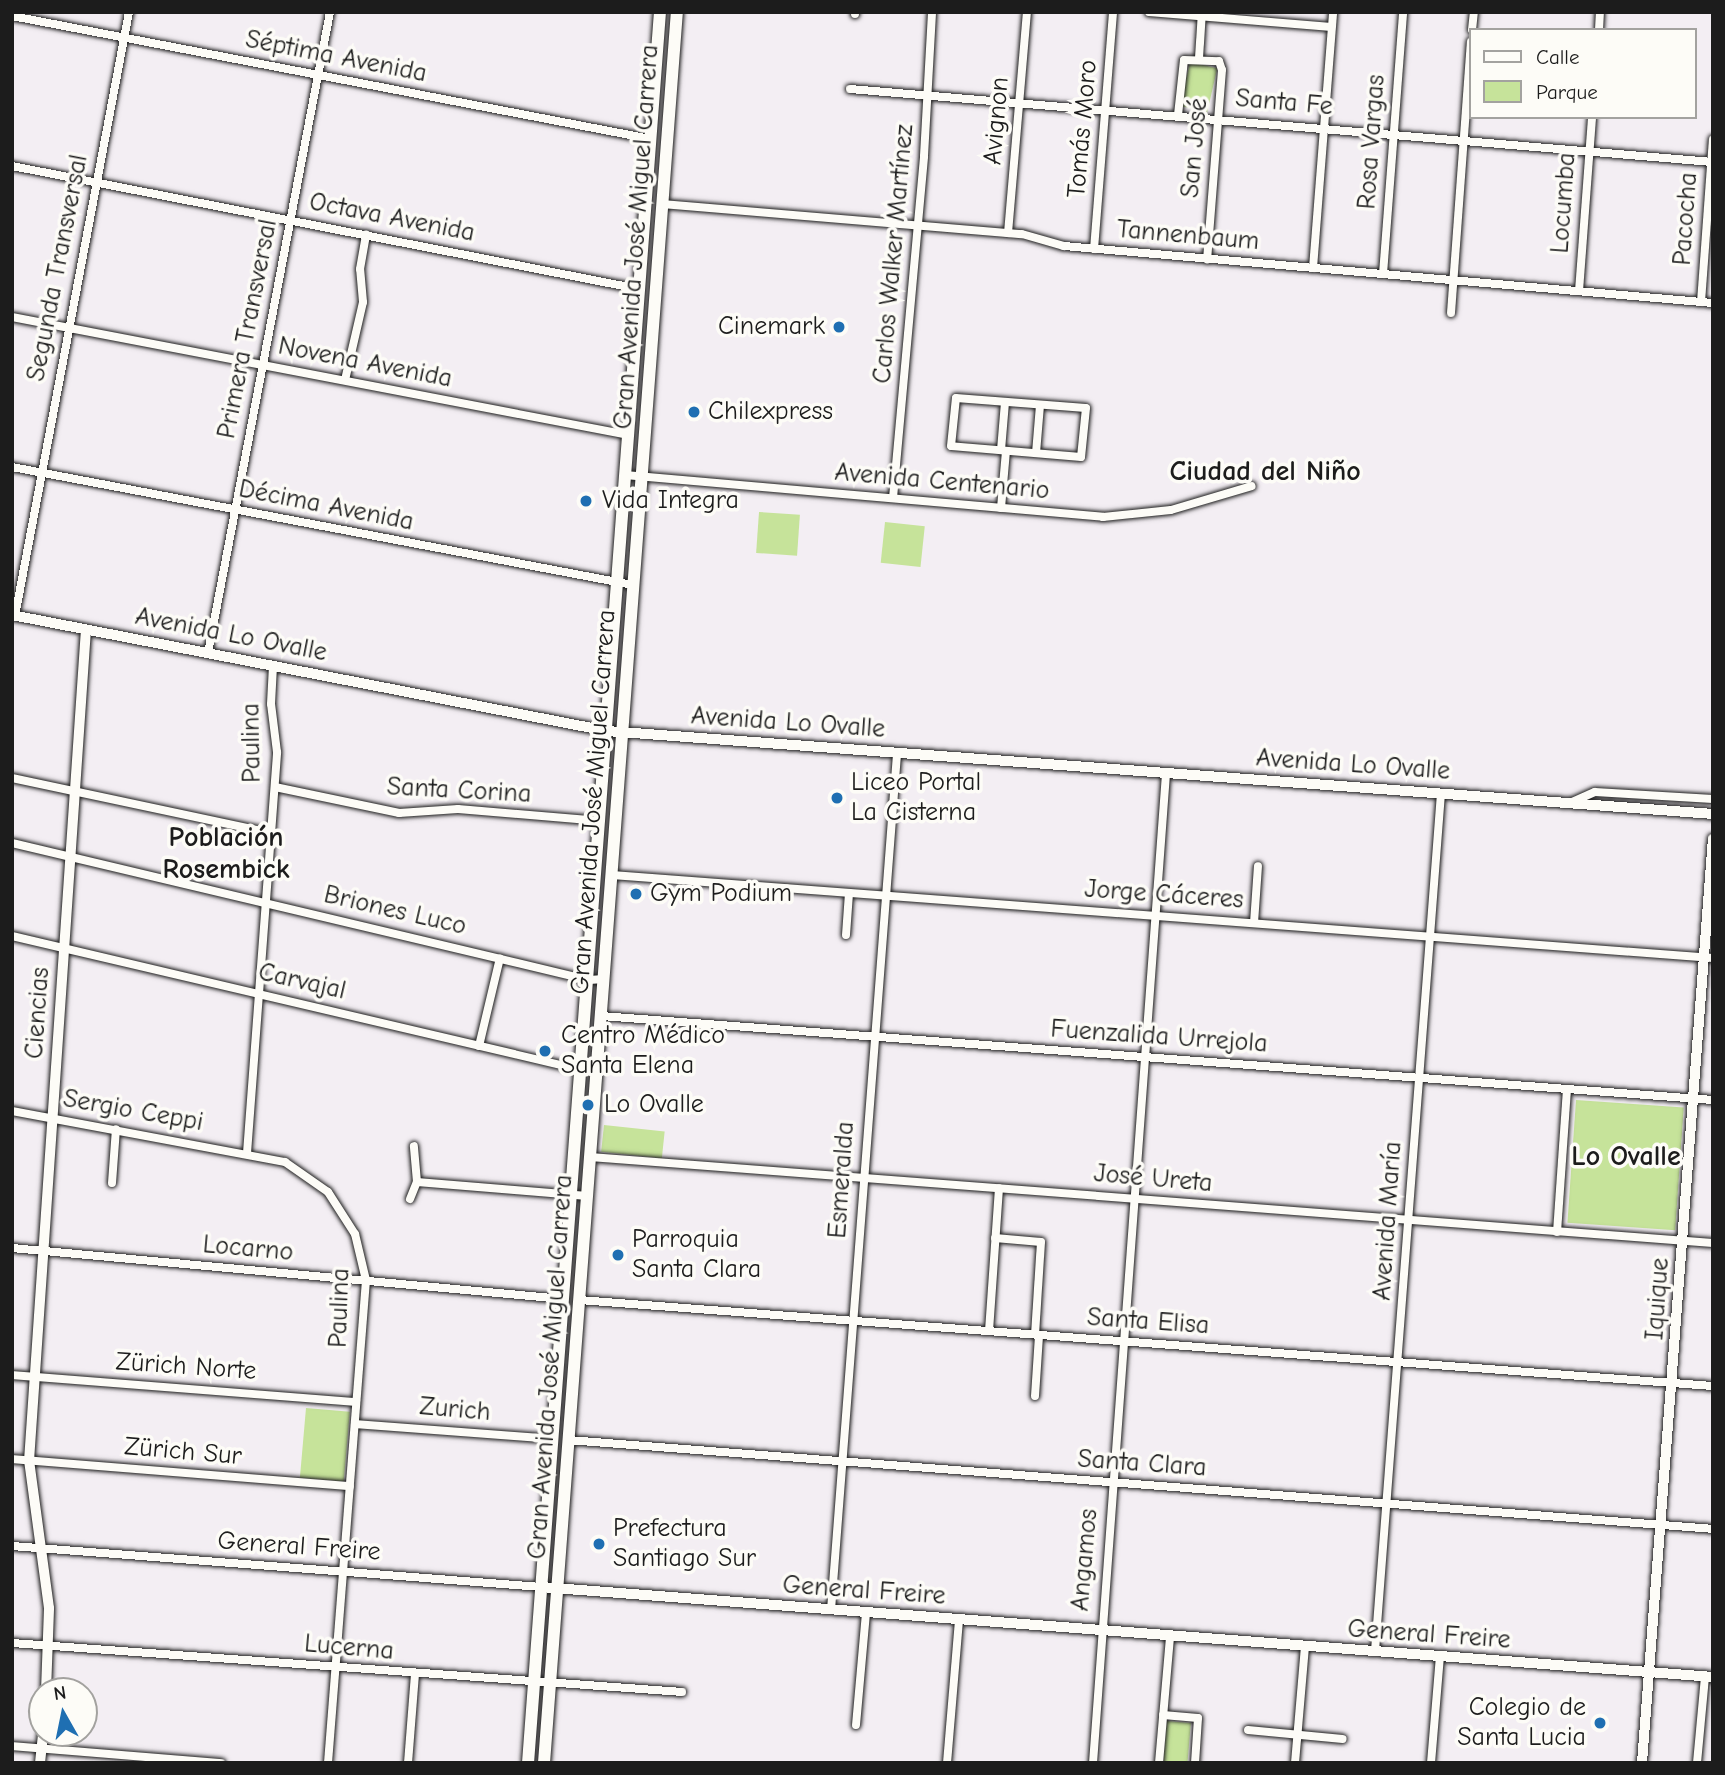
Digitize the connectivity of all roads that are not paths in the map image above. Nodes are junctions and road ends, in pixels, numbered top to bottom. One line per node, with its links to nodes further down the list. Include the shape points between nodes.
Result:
1 (129, 12): 14 (street, Segunda Transversal)
2 (330, 12): 17 (street, Primera Transversal)
3 (660, 12): 27 (main road, Gran Avenida José Miguel Carrera)
4 (677, 12): 31 (main road, Gran Avenida José Miguel Carrera)
5 (932, 12): 19 (street, Carlos Walker Martínez)
6 (1027, 12): 20 (street, Avignon)
7 (1113, 12): 21 (street, Tomás Moro)
8 (1149, 12): 11 (street)
9 (1333, 12): 13 (street)
10 (1403, 12): 26 (street, Rosa Vargas)
11 (1202, 14): 13 (street); 16 (street)
12 (12, 16): 14 (street, Séptima Avenida)
13 (1332, 27): 25 (street)
14 (124, 37): 17 (street, Séptima Avenida); 34 (street, Segunda Transversal)
15 (1470, 53): 29 (street)
16 (1199, 58): 22 (street, San José, via 1183,62); 23 (street, San José, via 1217,60 1222,66)
17 (318, 75): 27 (street, Séptima Avenida); 36 (street, Primera Transversal)
18 (850, 89): 19 (street, Santa Fe)
19 (929, 95): 20 (street, Santa Fe); 37 (street, Carlos Walker Martínez)
20 (1020, 102): 21 (street, Santa Fe); 38 (street, Avignon)
21 (1106, 108): 22 (street, Santa Fe); 40 (street, Tomás Moro)
22 (1178, 115): 23 (street, Santa Fe)
23 (1218, 119): 25 (street, Santa Fe); 41 (street, San José)
24 (1592, 119): 30 (street, Locumba)
25 (1322, 128): 26 (street, Santa Fe); 42 (street)
26 (1393, 134): 29 (street, Santa Fe); 43 (street, Rosa Vargas)
27 (651, 139): 31 (main road); 45 (main road, Gran Avenida José Miguel Carrera)
28 (1713, 139): 32 (street, Pacocha)
29 (1463, 140): 30 (street, Santa Fe); 44 (street)
30 (1589, 151): 32 (street, Santa Fe); 46 (street, Locumba)
31 (666, 154): 35 (main road, Gran Avenida José Miguel Carrera)
32 (1712, 162): 47 (street, Pacocha)
33 (12, 166): 34 (street, Octava Avenida)
34 (96, 183): 36 (street, Octava Avenida); 51 (street, Segunda Transversal)
35 (662, 204): 37 (street, Tannenbaum); 62 (main road, Gran Avenida José Miguel Carrera)
36 (290, 219): 39 (street, Octava Avenida); 52 (street, Primera Transversal)
37 (918, 225): 38 (street, Tannenbaum); 64 (street, Carlos Walker Martínez)
38 (1008, 233): 40 (street, Tannenbaum)
39 (366, 235): 45 (street, Octava Avenida); 53 (street, via 360,269 363,302)
40 (1094, 249): 41 (street, Tannenbaum)
41 (1207, 259): 42 (street, Tannenbaum)
42 (1312, 268): 43 (street, Tannenbaum)
43 (1383, 274): 44 (street, Tannenbaum)
44 (1452, 280): 46 (street, Tannenbaum); 49 (street)
45 (639, 289): 56 (main road, Gran Avenida José Miguel Carrera)
46 (1579, 291): 47 (street, Tannenbaum)
47 (1701, 302): 48 (street, Tannenbaum)
48 (1713, 303)
49 (1451, 313)
50 (12, 317): 51 (street, Novena Avenida)
51 (68, 327): 52 (street, Novena Avenida); 60 (street, Segunda Transversal)
52 (262, 364): 53 (street, Novena Avenida); 66 (street, Primera Transversal)
53 (345, 380): 56 (street, Novena Avenida)
54 (1005, 402): 55 (street); 57 (street); 57 (street, via 956,398 951,446)
55 (1040, 405): 58 (street); 58 (street, via 1086,408 1082,457)
56 (628, 435): 61 (main road, Gran Avenida José Miguel Carrera)
57 (1003, 451): 58 (street); 65 (street)
58 (1036, 453)
59 (12, 467): 60 (street, Décima Avenida)
60 (40, 472): 66 (street, Décima Avenida); 69 (street, Segunda Transversal)
61 (625, 475): 62 (street, Avenida Centenario); 67 (main road, Gran Avenida José Miguel Carrera)
62 (641, 477): 64 (street, Avenida Centenario); 68 (main road, Gran Avenida José Miguel Carrera)
63 (1252, 486): 65 (street, Avenida Centenario, via 1204,502 1129,517)
64 (893, 498): 65 (street, Avenida Centenario)
65 (1000, 508)
66 (234, 509): 67 (street, Décima Avenida); 71 (street, Primera Transversal)
67 (617, 583): 68 (street, Décima Avenida); 73 (main road, Gran Avenida José Miguel Carrera)
68 (633, 585): 74 (main road, Gran Avenida José Miguel Carrera)
69 (13, 615): 70 (main road, Avenida Lo Ovalle)
70 (86, 629): 71 (main road, Avenida Lo Ovalle); 79 (street, Ciencias)
71 (208, 653): 72 (main road, Avenida Lo Ovalle)
72 (274, 666): 73 (main road, Avenida Lo Ovalle); 78 (street, Paulina)
73 (607, 731): 74 (main road, Avenida Lo Ovalle); 84 (main road, Gran Avenida José Miguel Carrera)
74 (623, 733): 75 (main road, Avenida Lo Ovalle); 91 (main road, Gran Avenida José Miguel Carrera)
75 (897, 754): 76 (main road, Avenida Lo Ovalle); 93 (street, Esmeralda)
76 (1166, 774): 80 (main road, Avenida Lo Ovalle); 95 (street, Angamos)
77 (12, 778): 79 (street)
78 (275, 787): 84 (street, Santa Corina, via 399,813 458,809); 85 (street, Paulina)
79 (73, 791): 85 (street); 88 (street, Ciencias)
80 (1441, 794): 82 (main road, Avenida Lo Ovalle); 99 (street, Avenida María)
81 (1713, 800): 82 (street, Avenida Lo Ovalle, via 1595,792)
82 (1570, 803): 83 (main road, Avenida Lo Ovalle)
83 (1713, 814)
84 (600, 821): 89 (main road, Gran Avenida José Miguel Carrera)
85 (270, 833): 94 (street, Paulina)
86 (1713, 839): 101 (street, Iquique)
87 (12, 843): 88 (street, Briones Luco)
88 (69, 855): 94 (street, Briones Luco); 100 (street, Ciencias)
89 (598, 859): 91 (main road); 104 (main road, Gran Avenida José Miguel Carrera)
90 (1258, 866): 96 (street)
91 (612, 875): 92 (street, Jorge Cáceres); 103 (main road, Gran Avenida José Miguel Carrera)
92 (849, 893): 93 (street, Jorge Cáceres); 97 (street)
93 (886, 896): 95 (street, Jorge Cáceres); 107 (street, Esmeralda)
94 (265, 902): 102 (street, Briones Luco); 105 (street, Paulina)
95 (1157, 916): 96 (street, Jorge Cáceres); 109 (street, Angamos)
96 (1254, 923): 99 (street, Jorge Cáceres)
97 (846, 935)
98 (12, 936): 100 (street, Carvajal)
99 (1431, 936): 101 (street, Jorge Cáceres); 111 (street, Avenida María)
100 (63, 947): 105 (street, Carvajal); 116 (street, Ciencias)
101 (1708, 957): 113 (street, Iquique)
102 (500, 958): 104 (street, Briones Luco); 108 (street)
103 (604, 979): 104 (street, Briones Luco); 106 (main road, Gran Avenida José Miguel Carrera)
104 (589, 980): 110 (main road, Gran Avenida José Miguel Carrera)
105 (258, 993): 108 (street, Carvajal); 119 (street, Paulina)
106 (601, 1016): 107 (street, Fuenzalida Urrejola); 120 (main road, Gran Avenida José Miguel Carrera)
107 (874, 1036): 109 (street, Fuenzalida Urrejola); 121 (street, Esmeralda)
108 (479, 1046): 110 (street, Carvajal)
109 (1146, 1057): 111 (street, Fuenzalida Urrejola); 127 (street, Angamos)
110 (582, 1070): 125 (main road, Gran Avenida José Miguel Carrera)
111 (1420, 1078): 112 (street, Fuenzalida Urrejola); 129 (street, Avenida María)
112 (1567, 1089): 113 (street, Fuenzalida Urrejola); 130 (street)
113 (1694, 1099): 114 (street, Fuenzalida Urrejola); 132 (street, Iquique)
114 (1713, 1100)
115 (12, 1111): 116 (street, Sergio Ceppi)
116 (52, 1118): 117 (street, Sergio Ceppi); 135 (street, Ciencias)
117 (116, 1129): 119 (street, Sergio Ceppi); 123 (street)
118 (414, 1146): 122 (street)
119 (247, 1153): 136 (street, Paulina, via 294,1166 328,1192 358,1242)
120 (590, 1157): 121 (street, José Ureta); 126 (main road, Gran Avenida José Miguel Carrera)
121 (862, 1178): 124 (street, José Ureta); 139 (street, Esmeralda)
122 (417, 1182): 125 (street); 128 (street)
123 (113, 1183)
124 (999, 1188): 127 (street, José Ureta); 131 (street)
125 (572, 1195): 126 (street); 138 (main road, Gran Avenida José Miguel Carrera)
126 (587, 1196): 137 (main road, Gran Avenida José Miguel Carrera)
127 (1135, 1198): 129 (street, José Ureta); 142 (street, Angamos)
128 (410, 1199)
129 (1409, 1221): 130 (street, José Ureta); 143 (street, Avenida María)
130 (1557, 1232): 132 (street, José Ureta)
131 (996, 1238): 140 (street); 141 (street, via 1041,1242)
132 (1683, 1241): 133 (street, José Ureta); 146 (street, Iquique)
133 (1713, 1243)
134 (12, 1248): 135 (street, Locarno)
135 (44, 1251): 136 (street, Locarno); 145 (street, Ciencias)
136 (366, 1280): 138 (street, Locarno); 149 (street, Paulina)
137 (579, 1300): 138 (main road); 139 (street, Santa Elisa); 152 (main road, Gran Avenida José Miguel Carrera)
138 (563, 1305): 151 (main road, Gran Avenida José Miguel Carrera)
139 (853, 1320): 140 (street, Santa Elisa); 155 (street, Esmeralda)
140 (989, 1331): 141 (street, Santa Elisa)
141 (1037, 1334): 142 (street, Santa Elisa); 148 (street)
142 (1124, 1341): 143 (street, Santa Elisa); 156 (street, Angamos)
143 (1398, 1362): 146 (street, Santa Elisa); 158 (street, Avenida María)
144 (12, 1375): 145 (street, Zürich Norte)
145 (36, 1376): 149 (street, Zürich Norte); 154 (street, Ciencias)
146 (1672, 1383): 147 (street, Santa Elisa); 159 (street, Iquique)
147 (1713, 1386)
148 (1035, 1396)
149 (356, 1402): 150 (street, Paulina)
150 (355, 1423): 151 (street, Zurich); 157 (street, Paulina)
151 (553, 1439): 164 (main road, Gran Avenida José Miguel Carrera)
152 (568, 1440): 155 (street, Santa Clara); 165 (main road, Gran Avenida José Miguel Carrera)
153 (12, 1459): 154 (street, Zürich Sur)
154 (29, 1461): 157 (street, Zürich Sur); 162 (street, Ciencias)
155 (843, 1462): 156 (street, Santa Clara); 166 (street, Esmeralda)
156 (1112, 1483): 158 (street, Santa Clara); 169 (street, Angamos)
157 (350, 1486): 163 (street, Paulina)
158 (1387, 1504): 159 (street, Santa Clara); 174 (street, Avenida María)
159 (1661, 1525): 160 (street, Santa Clara); 177 (street, Iquique)
160 (1713, 1529)
161 (12, 1546): 162 (street, General Freire)
162 (41, 1548): 163 (street, General Freire); 172 (street, Ciencias)
163 (344, 1571): 164 (street, General Freire); 176 (street, Paulina)
164 (541, 1587): 165 (street, General Freire); 181 (main road, Gran Avenida José Miguel Carrera)
165 (558, 1588): 166 (street, General Freire); 182 (main road, Gran Avenida José Miguel Carrera)
166 (831, 1610): 167 (street, General Freire)
167 (866, 1613): 168 (street, General Freire); 185 (street)
168 (959, 1619): 169 (street, General Freire); 197 (street)
169 (1101, 1630): 170 (street, General Freire); 198 (street, Angamos)
170 (1170, 1636): 173 (street, General Freire); 184 (street)
171 (12, 1643): 172 (street, Lucerna)
172 (49, 1646): 176 (street, Lucerna); 179 (street, Ciencias)
173 (1305, 1646): 174 (street, General Freire); 187 (street)
174 (1375, 1651): 175 (street, General Freire)
175 (1440, 1656): 177 (street, General Freire); 202 (street)
176 (336, 1668): 178 (street, Lucerna); 193 (street, Paulina)
177 (1650, 1672): 180 (street, General Freire); 203 (street, Iquique)
178 (415, 1675): 181 (street, Lucerna); 194 (street)
179 (47, 1677)
180 (1709, 1677): 204 (street)
181 (534, 1684): 182 (street, Lucerna); 195 (main road, Gran Avenida José Miguel Carrera)
182 (550, 1684): 183 (street, Lucerna); 196 (main road, Gran Avenida José Miguel Carrera)
183 (682, 1692)
184 (1163, 1715): 199 (street); 200 (street, via 1198,1718)
185 (856, 1725)
186 (1248, 1730): 187 (street)
187 (1298, 1735): 188 (street); 201 (street)
188 (1343, 1739)
189 (12, 1746): 190 (street)
190 (41, 1749): 191 (street); 192 (street)
191 (40, 1763)
192 (221, 1763)
193 (328, 1763)
194 (408, 1763)
195 (528, 1763)
196 (544, 1763)
197 (947, 1763)
198 (1093, 1763)
199 (1159, 1763)
200 (1195, 1763)
201 (1295, 1763)
202 (1431, 1763)
203 (1642, 1763)
204 (1697, 1763)

